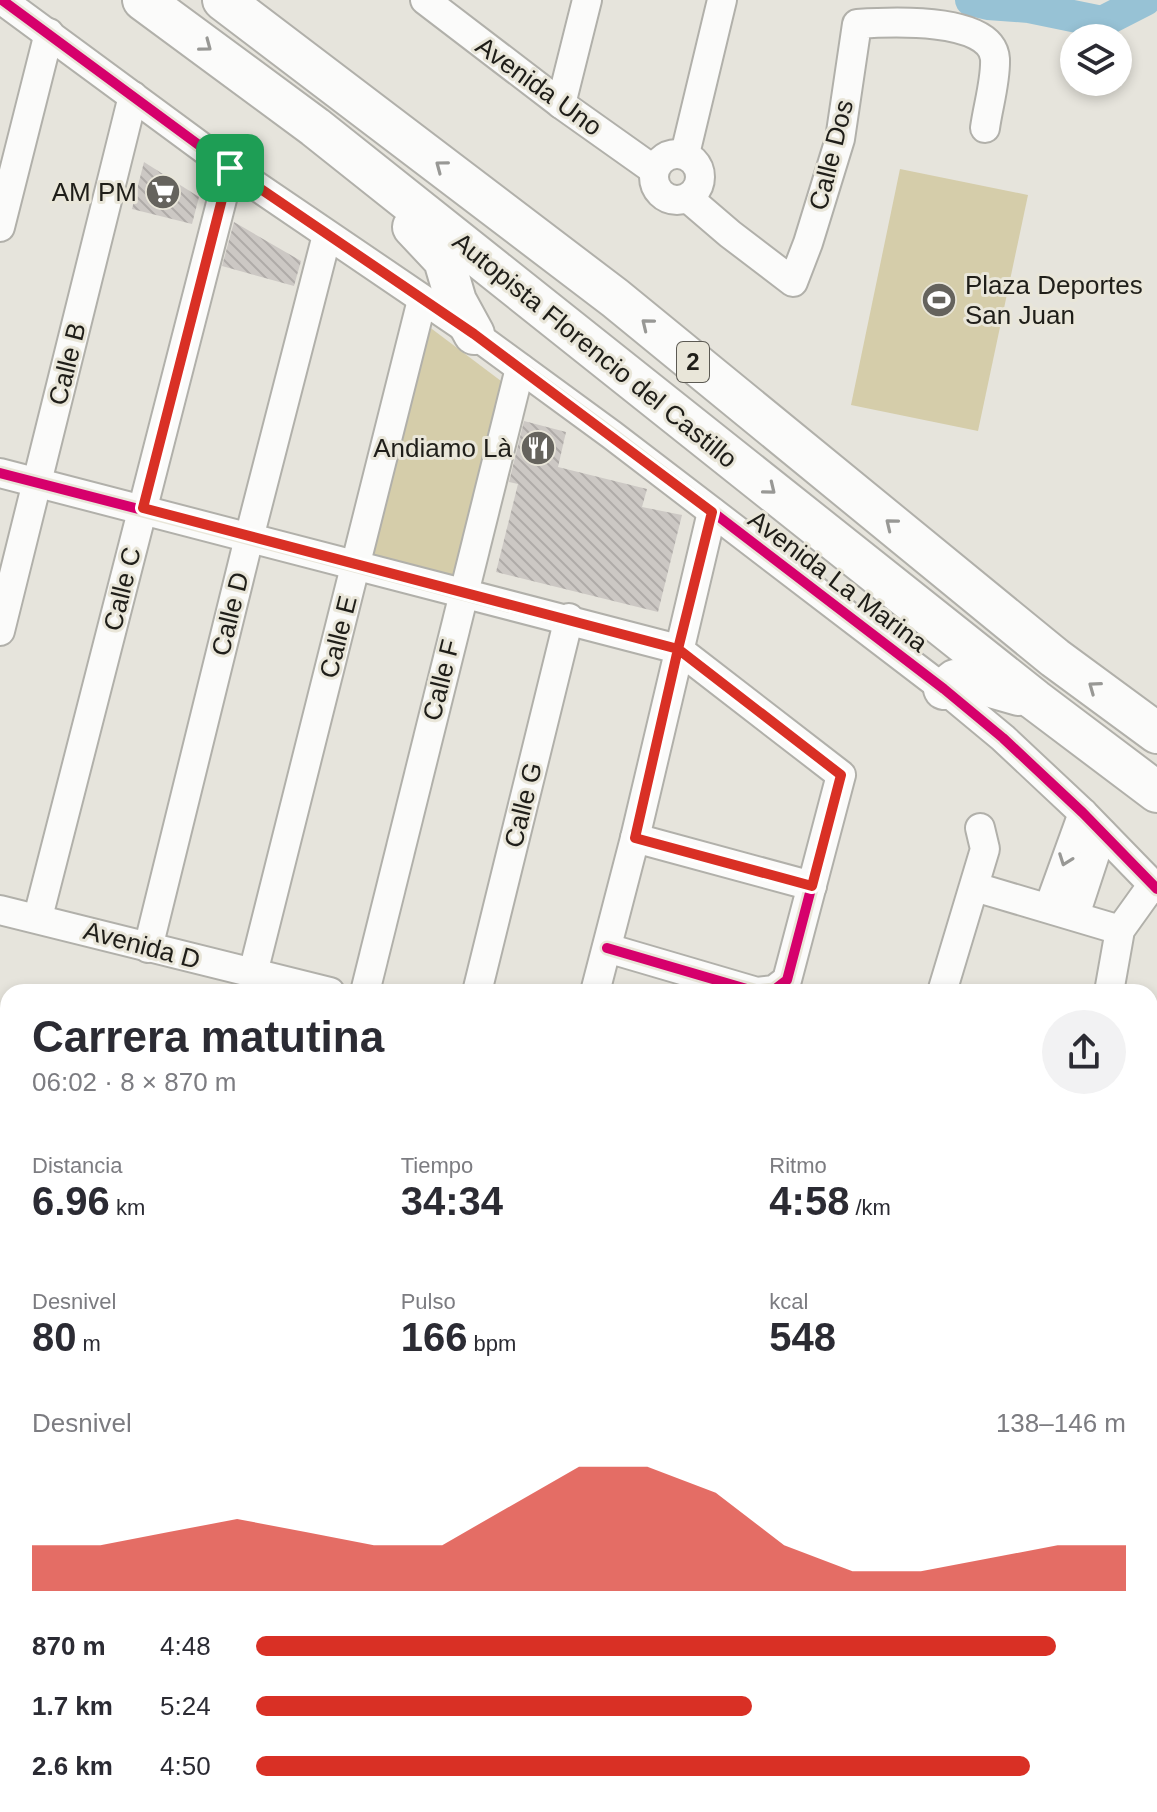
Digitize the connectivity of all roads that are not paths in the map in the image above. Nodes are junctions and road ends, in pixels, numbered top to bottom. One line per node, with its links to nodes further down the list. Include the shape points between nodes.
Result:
1 (2, 0): 7 (street, Avenida La Marina)
2 (143, 0): 10 (highway, Autopista Florencio del Castillo / 2, one-way to 10)
3 (223, 0): 33 (highway, Autopista Florencio del Castillo / 2, one-way to 3, via 1055,658 615,298)
4 (587, 0): 9 (street)
5 (722, 0): 12 (street)
6 (437, 4): 9 (street, Avenida Uno)
7 (49, 33): 8 (street, Avenida La Marina); 16 (street)
8 (133, 96): 13 (street, Avenida La Marina); 22 (street, Calle B)
9 (561, 104): 14 (street, Avenida Uno)
10 (315, 127): 19 (highway, via 358,178 444,260 456,301); 32 (highway, Autopista Florencio del Castillo / 2, one-way to 32)
11 (985, 128): 15 (street, Calle Dos, via 995,56 976,34 902,21 857,24 840,139 793,282)
12 (685, 154): 14 (street, via 672,153); 15 (street, via 701,175)
13 (230, 168): 17 (street, Avenida La Marina); 23 (street, Calle C)
14 (654, 170): 15 (street, via 662,195)
15 (688, 198)
16 (0, 227)
17 (327, 235): 18 (street, Avenida La Marina); 25 (street, Calle D)
18 (422, 300): 19 (street, Avenida La Marina); 26 (street, Calle E)
19 (474, 334): 20 (street, Avenida La Marina)
20 (520, 368): 24 (street, Avenida La Marina); 27 (street, Calle F)
21 (0, 473): 22 (street)
22 (37, 482): 23 (street); 29 (street, Calle B)
23 (143, 508): 25 (street); 44 (street, Calle C)
24 (712, 512): 30 (street); 31 (street, Avenida La Marina)
25 (249, 538): 26 (street); 46 (street, Calle D)
26 (356, 563): 27 (street); 48 (street, Calle E)
27 (463, 591): 28 (street); 50 (street, Calle F)
28 (569, 618): 30 (street); 51 (street, Calle G)
29 (0, 631)
30 (678, 649): 38 (street); 39 (street, via 841,775)
31 (944, 689): 32 (highway, via 955,680); 35 (street, Avenida La Marina)
32 (1035, 700): 34 (highway, Autopista Florencio del Castillo / 2)
33 (1157, 733)
34 (1157, 792)
35 (1083, 813): 37 (street, Avenida La Marina); 43 (street, one-way to 43)
36 (980, 828): 41 (street, via 985,849)
37 (1102, 833): 40 (street, Avenida La Marina); 43 (street)
38 (635, 838): 39 (street); 47 (street)
39 (812, 886): 54 (street)
40 (1155, 886): 45 (street)
41 (975, 887): 43 (street); 55 (street)
42 (0, 910): 44 (street, Avenida D)
43 (1062, 911): 45 (street)
44 (38, 917): 46 (street, Avenida D)
45 (1120, 930): 56 (street)
46 (148, 948): 48 (street, Avenida D)
47 (607, 948): 52 (street); 53 (street)
48 (253, 973): 49 (street, Avenida D)
49 (298, 984)
50 (367, 984)
51 (479, 984)
52 (597, 984)
53 (730, 984)
54 (782, 984)
55 (945, 984)
56 (1110, 984)

